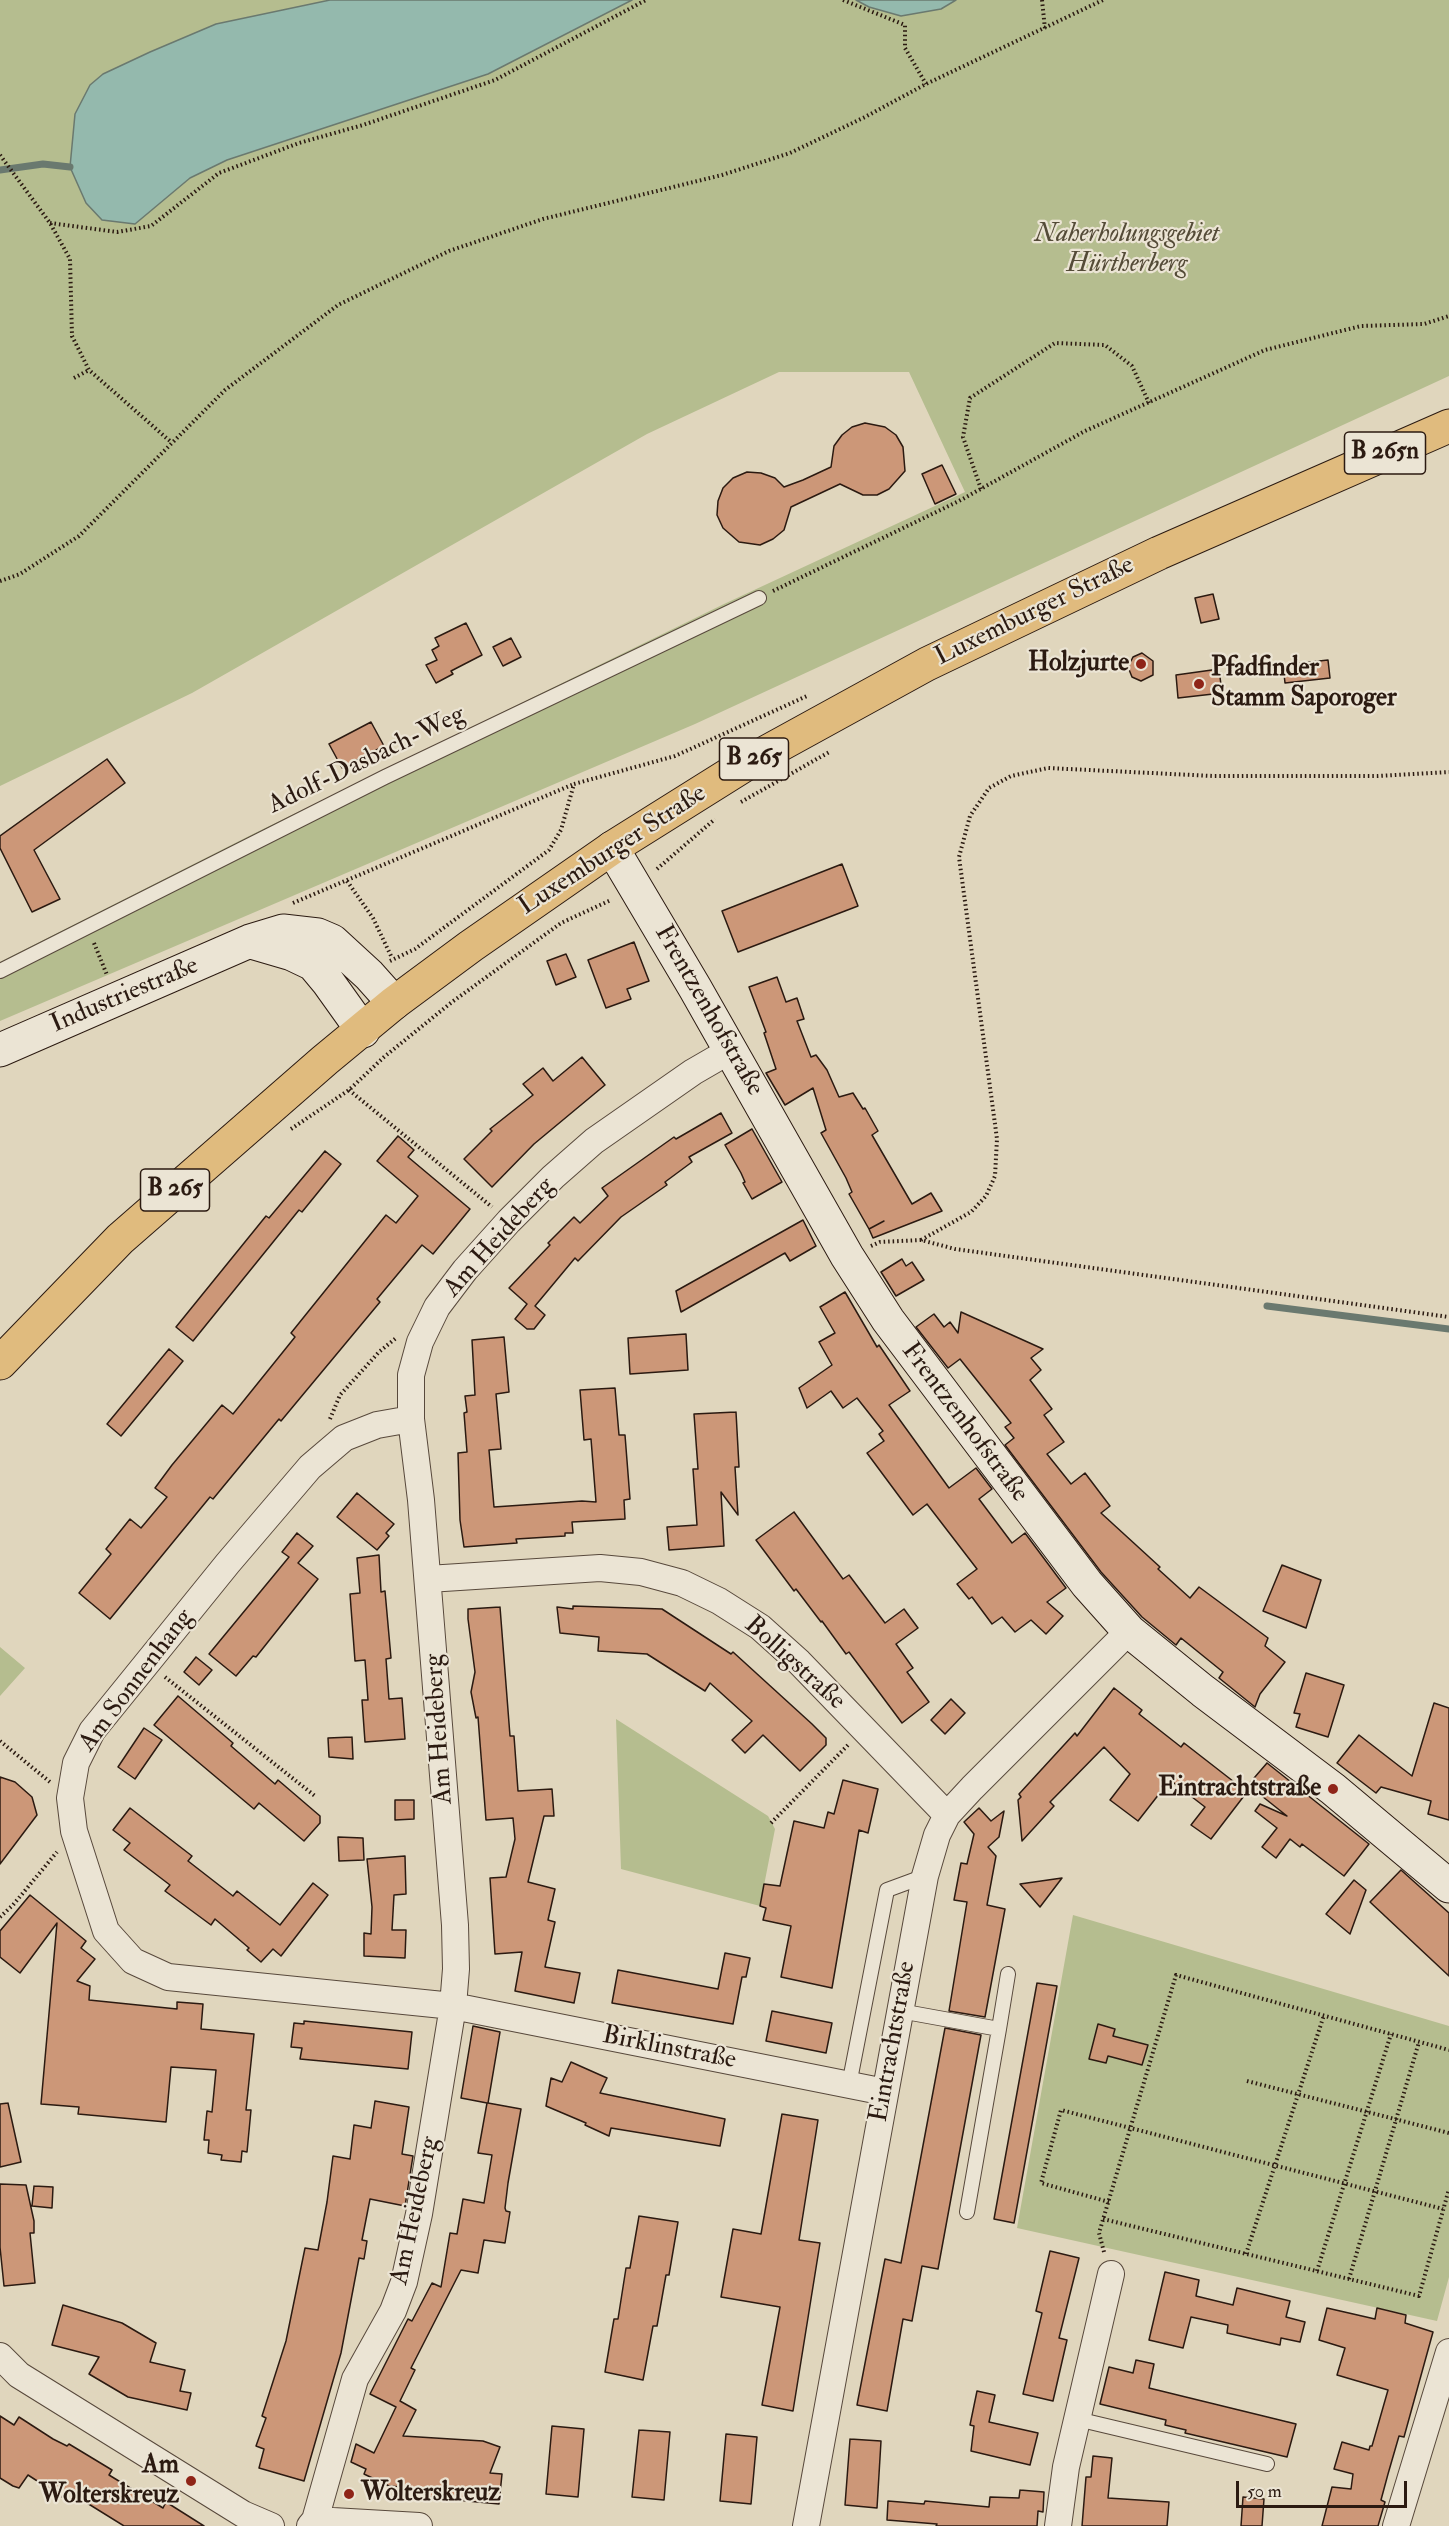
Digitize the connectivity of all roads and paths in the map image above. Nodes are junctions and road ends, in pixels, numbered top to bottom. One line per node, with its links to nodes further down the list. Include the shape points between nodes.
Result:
1 (646, 0): 8 (path, via 495,80 219,172 150,226 117,232)
2 (843, 0): 6 (path, via 905,25 905,48)
3 (1042, 0): 5 (path)
4 (1103, 0): 5 (path)
5 (1045, 29): 6 (path)
6 (926, 84): 14 (path, via 790,153 722,175 543,219 449,251 338,305 225,390)
7 (0, 155): 8 (path)
8 (50, 224): 10 (path, via 70,259 72,336)
9 (1449, 316): 12 (path, via 1424,324 1361,326 1265,350)
10 (89, 370): 11 (path); 14 (path)
11 (74, 378)
12 (1149, 403): 17 (path, via 1085,431); 17 (path, via 1132,366 1105,345 1054,343 970,398 963,437)
13 (1449, 426): 16 (main road, B 265n)
14 (171, 442): 18 (path, via 79,536 20,574)
15 (1449, 444): 16 (main road, B 265n)
16 (1322, 483): 25 (main road, Luxemburger Straße / B 265, via 1159,553 927,664 754,759)
17 (981, 489): 19 (path)
18 (0, 581)
19 (759, 598): 28 (lane, Adolf-Dasbach-Weg, via 385,777)
20 (831, 751): 23 (path)
21 (1449, 772): 40 (path, via 1213,776 1048,768 1011,776 989,788 970,816 959,857 997,1139 995,1176 986,1196 971,1212)
22 (574, 784): 30 (path, via 347,881 373,918 393,959)
23 (739, 804)
24 (718, 816): 26 (path)
25 (612, 848): 34 (main road, Luxemburger Straße / B 265); 37 (street, Frentzenhofstraße)
26 (658, 868)
27 (608, 902): 33 (path, via 561,923)
28 (88, 928): 31 (lane, Adolf-Dasbach-Weg); 32 (path)
29 (250, 941): 34 (street, Industriestraße, via 283,931 325,938 344,951); 35 (street, via 313,964); 36 (street, Industriestraße)
30 (415, 949)
31 (0, 971)
32 (108, 976)
33 (452, 1002)
34 (394, 1003): 35 (main road, Luxemburger Straße / B 265)
35 (363, 1031): 44 (main road, Luxemburger Straße / B 265, via 120,1239)
36 (0, 1050)
37 (731, 1050): 39 (street, Am Heideberg, via 594,1141); 41 (street, Frentzenhofstraße)
38 (349, 1090): 39 (path)
39 (509, 1221): 45 (street, Am Heideberg, via 444,1298 424,1333 411,1375)
40 (921, 1240): 41 (path, via 880,1242); 42 (path, via 955,1249)
41 (847, 1256): 48 (street, Frentzenhofstraße, via 964,1425 1086,1584)
42 (1449, 1317)
43 (404, 1332): 46 (path, via 379,1352 340,1395)
44 (0, 1364)
45 (411, 1419): 47 (street, Am Heideberg); 49 (street, Am Sonnenhang, via 377,1425 344,1438 310,1467)
46 (327, 1426)
47 (428, 1579): 50 (street, Bolligstraße, via 600,1568 640,1572 682,1583 760,1627); 61 (street, Am Heideberg, via 455,1926)
48 (1129, 1631): 54 (street, Eintrachtstraße); 58 (street, Frentzenhofstraße)
49 (147, 1663): 52 (path); 53 (street, Am Sonnenhang, via 92,1731 76,1763)
50 (864, 1729): 54 (street, Bolligstraße); 55 (path)
51 (0, 1741): 53 (path)
52 (315, 1796)
53 (70, 1798): 56 (street, Am Sonnenhang)
54 (947, 1815): 57 (street, Eintrachtstraße)
55 (771, 1823)
56 (74, 1831): 59 (path); 61 (street, Am Sonnenhang, via 106,1931 133,1961 168,1977)
57 (925, 1876): 62 (street, Eintrachtstraße); 69 (lane, via 887,1890)
58 (1449, 1886)
59 (0, 1917)
60 (1008, 1974): 64 (lane)
61 (453, 2007): 69 (street, Birklinstraße); 92 (street, Am Heideberg, via 404,2282 348,2398)
62 (900, 2011): 64 (lane); 70 (street, Eintrachtstraße)
63 (1323, 2015): 65 (path); 71 (path); 74 (path, via 1176,1975)
64 (999, 2029): 82 (lane)
65 (1391, 2034): 66 (path); 72 (path)
66 (1419, 2042): 67 (path); 73 (path)
67 (1449, 2050)
68 (1246, 2081): 71 (path)
69 (849, 2085): 70 (street, Birklinstraße)
70 (885, 2092): 95 (street, Eintrachtstraße)
71 (1298, 2095): 72 (path); 76 (path)
72 (1367, 2112): 73 (path); 77 (path)
73 (1396, 2120): 75 (path); 79 (path)
74 (1131, 2128): 76 (path); 80 (path); 80 (path, via 1061,2110 1041,2183)
75 (1449, 2133)
76 (1275, 2165): 77 (path); 84 (path)
77 (1345, 2183): 79 (path); 85 (path)
78 (1449, 2189): 81 (path)
79 (1375, 2191): 81 (path); 87 (path)
80 (1109, 2202): 83 (path)
81 (1443, 2209): 87 (path, via 1419,2296)
82 (967, 2212)
83 (1103, 2219): 84 (path); 86 (path, via 1099,2233)
84 (1246, 2254): 85 (path)
85 (1317, 2271): 87 (path)
86 (1111, 2274): 90 (street)
87 (1349, 2279)
88 (1449, 2352): 97 (street)
89 (0, 2356): 93 (street, via 19,2375 243,2514)
90 (1077, 2419): 91 (lane); 96 (street)
91 (1267, 2464)
92 (313, 2523): 94 (street)
93 (271, 2526)
94 (419, 2526)
95 (806, 2526)
96 (1058, 2526)
97 (1396, 2526)

